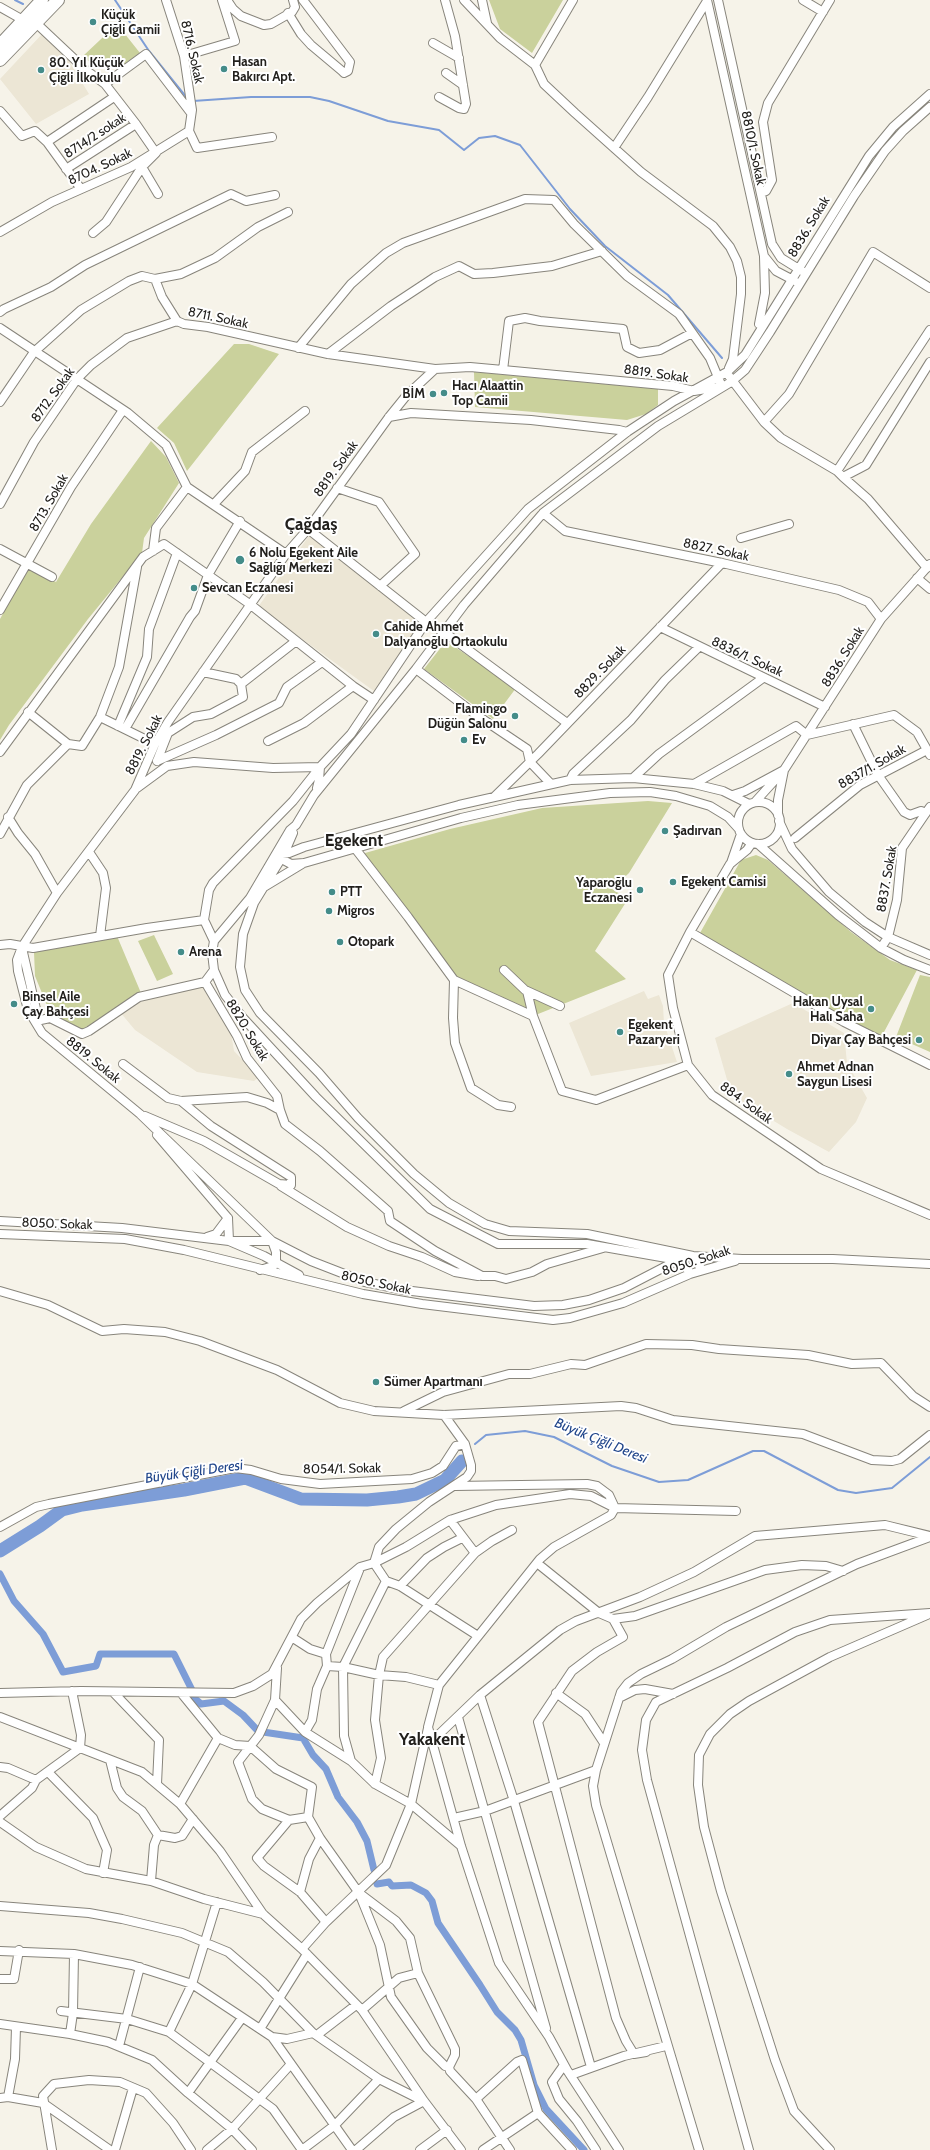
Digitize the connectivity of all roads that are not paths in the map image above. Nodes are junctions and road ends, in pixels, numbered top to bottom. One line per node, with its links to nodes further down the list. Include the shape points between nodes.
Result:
1 (42, 0): 19 (highway)
2 (58, 0): 20 (highway)
3 (166, 0): 24 (street, 8716. Sokak)
4 (222, 0): 24 (street, via 235,41)
5 (227, 0): 18 (street, via 241,16 264,25 271,24)
6 (293, 0): 18 (street, via 295,7)
7 (303, 0): 18 (street, via 350,62 348,71 344,73 311,45 300,34)
8 (445, 0): 25 (street)
9 (464, 0): 21 (street)
10 (482, 0): 21 (street)
11 (573, 0): 27 (street)
12 (707, 0): 41 (street); 53 (street, 8810/1. Sokak)
13 (718, 0): 46 (street, 8810/1. Sokak)
14 (803, 0): 17 (street)
15 (830, 0): 17 (street)
16 (0, 7): 19 (street)
17 (823, 12): 46 (street, via 768,103 763,122 772,180 766,191)
18 (288, 13)
19 (23, 20): 23 (highway)
20 (36, 23): 26 (highway); 29 (street, via 87,71)
21 (487, 23): 27 (street, via 500,38)
22 (433, 43): 25 (street)
23 (0, 45)
24 (184, 56): 36 (street, 8716. Sokak)
25 (459, 58): 30 (street)
26 (0, 60)
27 (535, 65): 41 (street, via 544,84)
28 (446, 73): 30 (street)
29 (105, 84): 32 (street); 36 (street, via 146,54)
30 (463, 85): 33 (street, via 466,104 464,109)
31 (930, 94): 54 (street, 8836. Sokak, via 893,127 868,156)
32 (114, 97): 37 (street); 40 (street)
33 (439, 97)
34 (930, 107): 55 (street, via 903,131 885,152 854,196)
35 (0, 111): 40 (street, via 22,136 35,131)
36 (192, 112): 38 (street)
37 (136, 124): 42 (street); 44 (street, 8714/2 sokak)
38 (189, 131): 39 (street, via 197,148); 42 (street, 8704. Sokak)
39 (272, 137)
40 (47, 142): 44 (street)
41 (614, 148): 72 (street, via 641,172 713,226 730,247 741,277 741,294 733,359)
42 (156, 153): 43 (street); 45 (street, 8704. Sokak, via 114,176)
43 (142, 168): 47 (street); 51 (street, via 116,209)
44 (66, 169): 45 (street)
45 (81, 189): 50 (street, 8704. Sokak, via 52,202)
46 (761, 193): 54 (street, 8810/1. Sokak, via 772,244 781,258)
47 (158, 194)
48 (275, 194): 60 (street, via 246,201 231,194 85,265 51,287)
49 (288, 212): 56 (street, via 258,227 215,258 181,274)
50 (0, 232)
51 (93, 233)
52 (602, 251): 64 (street, via 628,276 678,314); 66 (street, via 554,200 525,199 402,243 386,253 351,284); 68 (street, via 565,263 531,269 474,274 459,266 435,277 391,306)
53 (764, 256): 57 (street, 8810/1. Sokak, via 776,271); 65 (street, via 765,293)
54 (798, 268): 55 (street, 8810/1. Sokak); 57 (street, 8836. Sokak)
55 (806, 274): 58 (street)
56 (155, 279): 61 (street, 8711. Sokak, via 162,297); 67 (street, via 142,276 129,281 87,306)
57 (792, 279): 58 (street, 8810/1. Sokak); 65 (street, 8836. Sokak)
58 (800, 283): 75 (street, via 745,370)
59 (930, 288): 82 (street, via 873,252 789,394)
60 (0, 312)
61 (177, 320): 66 (street, 8711. Sokak, via 184,324 208,327); 74 (street, 8712. Sokak, via 127,338 91,365)
62 (0, 328): 67 (street)
63 (930, 330): 84 (street)
64 (692, 333): 71 (street, via 660,350 639,353 627,346 623,330 540,322 525,318 509,321); 73 (street, via 710,358)
65 (756, 334): 72 (street, 8836. Sokak, via 745,355)
66 (298, 348): 68 (street, 8711. Sokak)
67 (34, 352): 74 (street); 78 (street)
68 (328, 354): 70 (street, 8711. Sokak)
69 (930, 362): 84 (street, via 866,465)
70 (435, 369): 71 (street, 8819. Sokak, via 470,367); 81 (street, 8819. Sokak, via 406,396)
71 (503, 370): 77 (street, 8819. Sokak, via 673,386)
72 (727, 372): 73 (street, 8836. Sokak); 75 (street); 76 (street)
73 (718, 378): 76 (street); 77 (street, 8836. Sokak)
74 (77, 380): 79 (street); 87 (street, 8712. Sokak, via 34,442)
75 (732, 380): 76 (street); 82 (street)
76 (723, 386): 77 (street, 8819. Sokak); 89 (street, via 658,426)
77 (694, 391): 83 (street)
78 (0, 402)
79 (123, 410): 85 (street, via 166,445); 98 (street, 8713. Sokak, via 71,487)
80 (305, 411): 88 (street, via 252,452 245,471)
81 (389, 417): 83 (street, via 411,413 524,420); 86 (street, 8819. Sokak)
82 (764, 422): 84 (street, via 781,438)
83 (627, 432): 110 (street, via 528,509)
84 (840, 474): 101 (street, via 868,499)
85 (187, 487): 88 (street); 95 (street, via 156,528)
86 (337, 488): 92 (street, 8819. Sokak); 105 (street, via 379,502 415,554)
87 (0, 504)
88 (214, 504): 90 (street)
89 (543, 513): 99 (street, 8827. Sokak, via 565,531); 112 (street, via 468,600)
90 (240, 522): 97 (street); 102 (street)
91 (789, 524): 93 (street)
92 (308, 529): 97 (street, 8819. Sokak); 105 (street)
93 (741, 538)
94 (0, 549): 98 (street)
95 (153, 551): 96 (street, via 164,544); 100 (street, via 143,557)
96 (177, 553): 102 (street); 127 (street, via 149,629 146,657)
97 (286, 554): 107 (street, 8819. Sokak)
98 (28, 563): 103 (street); 108 (street, 8713. Sokak)
99 (722, 563): 109 (street, 8827. Sokak, via 839,590 868,602); 111 (street, 8829. Sokak)
100 (137, 565): 123 (street); 124 (street, via 119,668)
101 (928, 566): 104 (street, 8836. Sokak)
102 (208, 575): 107 (street); 127 (street, via 196,611)
103 (52, 577)
104 (917, 578): 106 (street); 109 (street, 8836. Sokak)
105 (380, 586): 110 (street)
106 (930, 590)
107 (250, 605): 113 (street); 117 (street, 8819. Sokak)
108 (0, 610)
109 (881, 619): 122 (street, 8836. Sokak)
110 (426, 622): 121 (street)
111 (660, 627): 114 (street, 8836/1. Sokak); 125 (street, 8829. Sokak)
112 (444, 632): 116 (street); 125 (street)
113 (296, 641): 115 (street); 119 (street)
114 (699, 647): 118 (street, 8836/1. Sokak); 142 (street, via 665,680 631,720 573,774)
115 (322, 662): 120 (street); 135 (street, via 287,687 279,703 216,735)
116 (416, 669): 136 (street, via 480,718 527,748); 146 (street)
117 (203, 672): 119 (street, via 236,679); 131 (street, 8819. Sokak)
118 (763, 678): 122 (street, 8836/1. Sokak); 141 (street, via 659,754)
119 (241, 684): 135 (street, via 243,697 211,714 193,717 168,733)
120 (353, 686): 121 (street); 129 (street, via 304,723)
121 (374, 700): 138 (street, via 351,734)
122 (825, 707): 128 (street, 8836. Sokak)
123 (28, 712): 130 (street); 132 (street)
124 (100, 717): 127 (street); 130 (street, via 82,746)
125 (567, 723): 136 (street, 8829. Sokak)
126 (853, 724): 128 (street); 133 (street, via 894,714 917,732); 140 (street)
127 (121, 727): 131 (street)
128 (808, 735): 139 (street, 8836. Sokak); 144 (street, via 796,726)
129 (268, 742)
130 (68, 744): 151 (street, via 27,785)
131 (155, 744): 134 (street, 8819. Sokak)
132 (0, 752)
133 (928, 752): 140 (street, 8837/1. Sokak)
134 (151, 753): 135 (street); 145 (street, 8819. Sokak)
135 (156, 761): 137 (street)
136 (530, 762): 143 (street); 148 (street, 8829. Sokak)
137 (168, 766): 138 (street, via 194,762 273,768); 145 (street, via 148,778)
138 (320, 767): 146 (street, via 320,780); 166 (street, via 293,801 213,883 209,890)
139 (784, 770): 147 (street); 149 (street, 8836. Sokak); 152 (street, via 778,800)
140 (878, 775): 150 (street, via 906,813); 156 (street, 8837/1. Sokak, via 839,800)
141 (633, 778): 142 (street); 144 (street)
142 (570, 780): 143 (street)
143 (552, 784): 148 (street)
144 (694, 784): 147 (street)
145 (135, 790): 160 (street, 8819. Sokak)
146 (314, 795): 153 (street)
147 (733, 795): 149 (street)
148 (494, 797): 158 (street)
149 (752, 803): 152 (street, via 769,804); 154 (street, via 739,814)
150 (928, 810): 169 (street, 8837. Sokak, via 902,848 897,900)
151 (8, 817): 155 (street); 165 (street, via 35,854)
152 (779, 818): 157 (street, via 776,835 765,843); 169 (street, via 792,849 829,892 865,922)
153 (296, 825): 158 (street, via 296,842); 161 (street, via 290,830)
154 (740, 831): 157 (street); 159 (street, via 728,817 710,806 676,796 650,792 610,793 518,805); 163 (street, 884. Sokak)
155 (0, 834)
156 (795, 838)
157 (755, 843): 163 (street, 884. Sokak); 173 (street, via 838,915)
158 (304, 847): 161 (street)
159 (354, 847): 162 (street); 178 (street)
160 (89, 852): 165 (street, 8819. Sokak); 168 (street, via 103,873 106,888)
161 (280, 855): 162 (street, via 291,864); 164 (street); 170 (street, via 250,898)
162 (304, 863): 164 (street)
163 (730, 864): 167 (street, 884. Sokak)
164 (263, 888): 200 (street, via 254,903 243,934 240,966 245,990 260,1013 414,1174 449,1203 485,1224 509,1231 587,1234)
165 (57, 893): 172 (street, 8819. Sokak)
166 (204, 920): 168 (street); 170 (street)
167 (690, 932): 185 (street, via 844,1022); 186 (street, 884. Sokak, via 668,975 672,1008)
168 (100, 936): 172 (street, via 33,948)
169 (888, 937): 173 (street, 8837. Sokak); 174 (street)
170 (214, 941): 175 (street)
171 (0, 945): 172 (street)
172 (22, 947): 183 (street, 8819. Sokak, via 17,960 18,971 28,1010)
173 (881, 948): 177 (street)
174 (930, 955)
175 (214, 970): 179 (street); 199 (street, via 225,995 316,1098 430,1209 498,1244 587,1244)
176 (504, 970): 180 (street)
177 (930, 970)
178 (454, 980): 182 (street); 188 (street, via 455,1043 471,1088 498,1105)
179 (205, 982): 183 (street, via 138,997 82,1034 50,1018); 189 (street, 8820. Sokak, via 247,1058 277,1096)
180 (527, 991): 181 (street); 182 (street)
181 (560, 1006)
182 (533, 1016): 186 (street, via 562,1091 596,1100)
183 (36, 1021): 190 (street, 8819. Sokak, via 42,1033)
184 (123, 1064): 187 (street, via 168,1098)
185 (930, 1065)
186 (688, 1066): 192 (street, 884. Sokak, via 712,1095 821,1168)
187 (181, 1101): 189 (street, via 247,1097); 191 (street, via 211,1126 291,1177 291,1185)
188 (511, 1108)
189 (280, 1110): 208 (street, 8820. Sokak, via 285,1124 388,1211 390,1221)
190 (140, 1114): 191 (street, via 204,1141); 193 (street, via 171,1154); 197 (street)
191 (278, 1184): 208 (street, via 348,1227 388,1246 422,1257 455,1272)
192 (930, 1215)
193 (228, 1218): 196 (street, via 216,1234); 198 (street)
194 (1, 1220): 196 (street, 8050. Sokak, via 122,1228)
195 (0, 1234): 205 (street, 8050. Sokak, via 124,1239 184,1250)
196 (205, 1238): 198 (street, 8050. Sokak)
197 (272, 1241): 198 (street, 8050. Sokak); 202 (street, 8050. Sokak, via 365,1282 404,1290 534,1306 563,1305 589,1300 624,1288); 203 (street)
198 (229, 1242): 203 (street)
199 (604, 1247): 202 (street); 208 (street, via 506,1279)
200 (692, 1256): 201 (street); 202 (street); 206 (street)
201 (742, 1259): 204 (street, via 833,1259); 206 (street, 8050. Sokak)
202 (678, 1260): 207 (street, via 685,1265)
203 (276, 1263): 205 (street); 209 (street)
204 (930, 1264)
205 (260, 1270): 209 (street, 8050. Sokak)
206 (702, 1270): 207 (street, 8050. Sokak)
207 (690, 1274): 209 (street, 8050. Sokak, via 623,1303 570,1318 553,1320 422,1304 364,1294)
208 (482, 1276)
209 (308, 1280)
210 (0, 1290): 212 (street, via 48,1305 102,1331 124,1329 165,1332 200,1341 277,1370 340,1403 374,1411)
211 (930, 1407): 212 (street, via 913,1396 881,1363 852,1364 808,1355 692,1345 646,1344 585,1365 572,1364 530,1374 509,1374 443,1392)
212 (403, 1411): 213 (street)
213 (444, 1415): 214 (street, via 622,1406 673,1420 803,1434 872,1460 892,1461 900,1459); 215 (street)
214 (930, 1435)
215 (465, 1444): 216 (street, via 471,1471); 220 (street, 8054/1. Sokak, via 456,1446 443,1466 412,1479 320,1484 281,1479 252,1470 235,1468 36,1507)
216 (455, 1486): 217 (street, via 587,1484 597,1486 608,1495); 225 (street, via 429,1502 396,1529 379,1548)
217 (615, 1508): 218 (street); 219 (street, via 591,1496 570,1494 496,1505); 226 (street, via 611,1515 554,1546)
218 (736, 1511)
219 (450, 1520): 223 (street); 225 (street)
220 (0, 1527)
221 (512, 1530): 224 (street)
222 (930, 1537): 228 (street, via 881,1554); 232 (street, via 885,1525 755,1536 694,1572)
223 (462, 1538): 224 (street); 230 (street, via 427,1558)
224 (475, 1553): 231 (street)
225 (374, 1563): 227 (street); 229 (street)
226 (537, 1563): 232 (street); 235 (street)
227 (360, 1567): 236 (street, via 301,1619); 237 (street)
228 (843, 1572): 234 (street, via 826,1566 802,1565 765,1570 635,1616); 250 (street, via 726,1627 672,1659 640,1674 628,1683)
229 (386, 1581): 230 (street); 240 (street)
230 (400, 1586): 231 (street)
231 (429, 1604): 235 (street); 241 (street, via 383,1657)
232 (599, 1613): 234 (street); 249 (street, via 560,1630)
233 (930, 1614): 248 (street, via 830,1620 794,1632); 355 (street, via 830,1657 750,1701 730,1714 710,1734 699,1755 698,1785 704,1828 721,1891 775,2060 794,2111)
234 (613, 1619): 246 (street, via 622,1637 597,1652 572,1672)
235 (478, 1636): 242 (street)
236 (292, 1638): 237 (street, via 310,1649); 239 (street)
237 (326, 1654): 238 (street)
238 (327, 1666): 240 (street); 255 (street, via 317,1689 312,1720)
239 (277, 1667): 247 (street, via 272,1674 234,1693); 251 (street)
240 (343, 1667): 241 (street); 262 (street, via 344,1736)
241 (378, 1675): 242 (street, via 406,1677); 268 (street, via 375,1720 381,1758)
242 (439, 1685): 254 (street)
243 (72, 1691): 244 (street); 245 (street); 260 (street, via 81,1735)
244 (113, 1692): 247 (street); 267 (street, via 160,1740)
245 (0, 1693)
246 (556, 1693): 258 (street, via 585,1714); 269 (street, via 538,1722)
247 (182, 1694): 256 (street)
248 (673, 1694): 250 (street, via 635,1690); 354 (street, via 656,1702 646,1720 642,1750 647,1780)
249 (480, 1695): 253 (street); 270 (street)
250 (619, 1698): 258 (street)
251 (275, 1700): 255 (street); 259 (street, via 259,1735)
252 (0, 1717): 260 (street)
253 (458, 1717): 257 (street); 273 (street)
254 (428, 1728): 257 (street); 272 (street)
255 (305, 1732): 262 (street)
256 (218, 1738): 259 (street, via 235,1745); 271 (street)
257 (432, 1740): 276 (street)
258 (604, 1743): 264 (street)
259 (250, 1746): 275 (street, via 276,1769 312,1787); 278 (street, via 238,1762 252,1799 262,1809)
260 (80, 1748): 261 (street); 265 (street)
261 (110, 1760): 267 (street, via 142,1772); 280 (street, via 120,1793 148,1817)
262 (351, 1761): 268 (street)
263 (0, 1767): 266 (street)
264 (596, 1770): 269 (street); 316 (street, via 593,1786 596,1805)
265 (48, 1772): 266 (street); 283 (street, via 94,1818 107,1850)
266 (36, 1780): 274 (street, via 32,1788)
267 (156, 1784): 271 (street)
268 (375, 1784): 272 (street)
269 (555, 1786): 270 (street); 317 (street, via 616,2018 634,2054)
270 (514, 1801): 273 (street); 322 (street)
271 (180, 1804): 277 (street)
272 (411, 1804): 282 (street); 286 (street, via 386,1865)
273 (485, 1811): 276 (street); 314 (street)
274 (0, 1816)
275 (308, 1817): 278 (street); 281 (street)
276 (454, 1818): 282 (street)
277 (193, 1819): 280 (street, via 182,1836 175,1838); 289 (street, via 220,1851)
278 (288, 1820): 285 (street, via 257,1858)
279 (0, 1822): 283 (street, via 36,1847 86,1869)
280 (158, 1835): 284 (street, via 154,1845)
281 (320, 1838): 285 (street, via 309,1859); 286 (street)
282 (461, 1846): 314 (street, via 499,1963)
283 (103, 1873): 284 (street)
284 (151, 1881): 287 (street)
285 (300, 1892): 290 (street)
286 (359, 1893): 290 (street); 297 (street, via 396,1921 410,1938); 300 (street, via 380,1945)
287 (217, 1902): 289 (street); 291 (street)
288 (0, 1906): 291 (street, via 89,1913 182,1933)
289 (263, 1914): 294 (street)
290 (326, 1922): 294 (street)
291 (206, 1943): 299 (street); 301 (street, via 228,1952 239,1960)
292 (19, 1950): 293 (street); 295 (street); 298 (street, via 14,1980)
293 (0, 1951)
294 (304, 1951): 301 (street); 302 (street)
295 (74, 1954): 296 (street); 304 (street)
296 (140, 1967): 299 (street); 306 (street)
297 (418, 1974): 300 (street, via 399,1978); 321 (street, via 454,2049 455,2055)
298 (0, 1979)
299 (192, 1984): 305 (street); 310 (street)
300 (388, 1988): 302 (street); 321 (street, via 391,1997 427,2048)
301 (280, 1998): 309 (street); 312 (street)
302 (359, 2008): 312 (street); 330 (street)
303 (61, 2011): 304 (street)
304 (73, 2013): 306 (street); 311 (street)
305 (242, 2018): 309 (street); 318 (street)
306 (127, 2019): 310 (street); 315 (street)
307 (0, 2024): 308 (street)
308 (16, 2027): 311 (street); 327 (street, via 15,2059)
309 (260, 2029): 313 (street)
310 (169, 2032): 318 (street)
311 (70, 2034): 315 (street)
312 (315, 2034): 313 (street, via 287,2039); 324 (street)
313 (272, 2037): 319 (street)
314 (549, 2037): 320 (street)
315 (119, 2046): 326 (street, via 152,2060)
316 (666, 2046): 317 (street); 353 (street)
317 (646, 2052): 322 (street)
318 (210, 2062): 326 (street); 328 (street)
319 (291, 2064): 328 (street); 333 (street)
320 (564, 2066): 323 (street); 351 (street, via 552,2082 559,2099 577,2120)
321 (449, 2067): 329 (street)
322 (591, 2067): 323 (street)
323 (571, 2075): 352 (street)
324 (379, 2080): 330 (street); 333 (street)
325 (133, 2088): 331 (street, via 120,2082 89,2080 54,2084 43,2096); 339 (street); 340 (street, via 146,2093 173,2123)
326 (188, 2093): 334 (street)
327 (4, 2097): 331 (street)
328 (259, 2098): 334 (street); 343 (street, via 273,2109)
329 (476, 2099): 332 (street, via 522,2060); 336 (street)
330 (424, 2101): 335 (street); 345 (street, via 394,2117)
331 (43, 2103): 337 (street); 338 (street)
332 (538, 2113): 336 (street); 350 (street)
333 (335, 2125): 343 (street); 344 (street)
334 (232, 2129): 341 (street); 342 (street)
335 (447, 2130): 346 (street); 347 (street)
336 (501, 2137): 348 (street); 349 (street)
337 (52, 2150)
338 (110, 2150)
339 (115, 2150)
340 (190, 2150)
341 (207, 2150)
342 (252, 2150)
343 (302, 2150)
344 (352, 2150)
345 (356, 2150)
346 (420, 2150)
347 (461, 2150)
348 (482, 2150)
349 (510, 2150)
350 (572, 2150)
351 (596, 2150)
352 (619, 2150)
353 (699, 2150)
354 (748, 2150)
355 (830, 2150)

